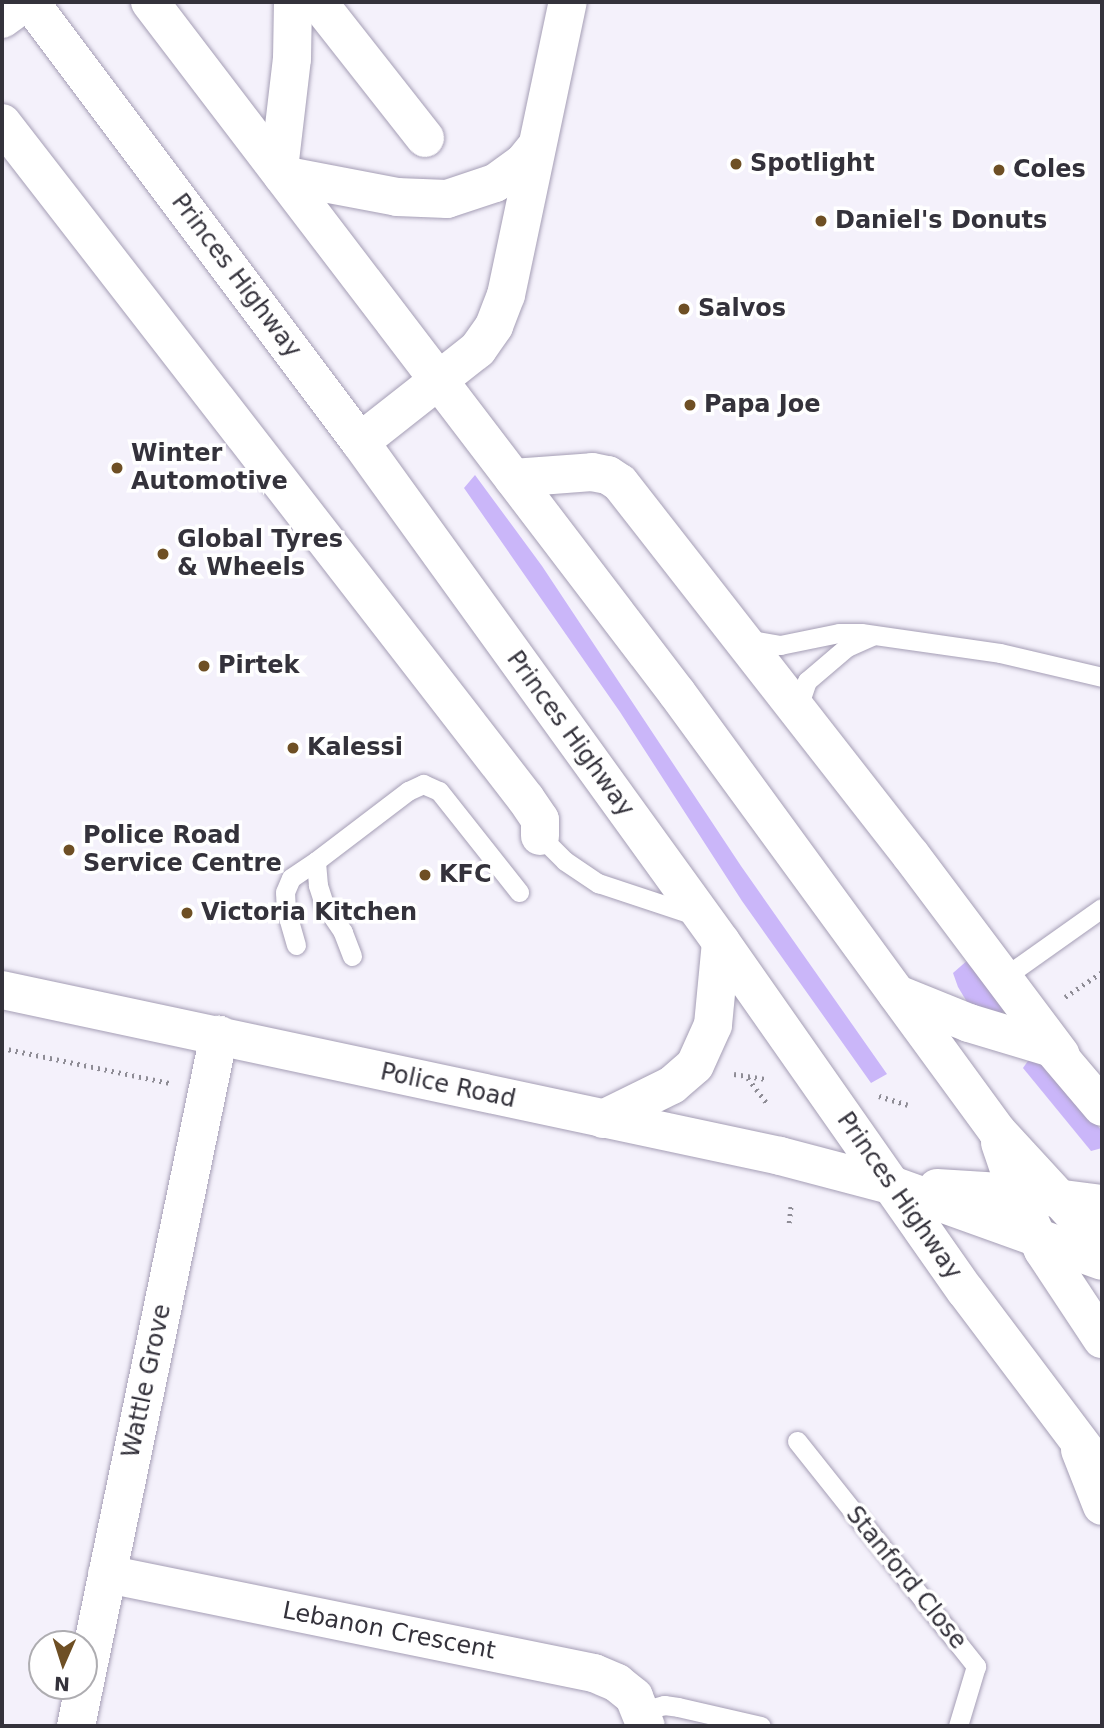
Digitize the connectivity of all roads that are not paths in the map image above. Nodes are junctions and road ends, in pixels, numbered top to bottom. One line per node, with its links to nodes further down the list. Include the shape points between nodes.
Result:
1 (25, 2): 7 (main road)
2 (30, 2): 13 (main road, Princes Highway)
3 (150, 2): 11 (main road)
4 (293, 2): 11 (main road)
5 (318, 2): 9 (main road)
6 (568, 2): 10 (main road)
7 (2, 19)
8 (2, 123): 19 (main road, via 526,799 540,820)
9 (425, 138)
10 (536, 147): 11 (main road, via 495,183 447,199 397,197); 12 (main road, via 502,307 486,340)
11 (280, 172): 12 (main road)
12 (440, 379): 13 (main road); 14 (main road)
13 (360, 442): 23 (main road, Princes Highway)
14 (513, 478): 16 (main road, via 592,472 614,478); 28 (main road)
15 (891, 636): 16 (lane, via 848,632 780,645); 17 (lane, via 1000,653); 18 (lane, via 867,638 841,652 807,681)
16 (743, 638): 18 (main road)
17 (1102, 677)
18 (797, 710): 26 (main road)
19 (540, 836): 23 (lane, via 565,861 598,883)
20 (316, 861): 21 (lane, via 423,784 439,791); 24 (lane, via 291,878 285,892); 25 (lane, via 324,904)
21 (519, 892)
22 (1102, 908): 26 (lane)
23 (711, 930): 32 (main road, via 713,1025 695,1065 672,1085); 34 (main road, Princes Highway)
24 (296, 945)
25 (352, 956)
26 (1003, 978): 30 (main road)
27 (2, 990): 29 (main road, Police Road)
28 (897, 994): 30 (main road, via 969,1023 1041,1043); 33 (main road)
29 (219, 1035): 32 (main road, Police Road); 46 (main road, Wattle Grove)
30 (1061, 1055): 31 (main road)
31 (1102, 1107)
32 (603, 1118): 34 (main road, Police Road)
33 (997, 1131): 35 (main road); 36 (main road)
34 (894, 1186): 35 (main road, Police Road); 38 (main road, Police Road); 43 (main road, Princes Highway)
35 (1017, 1193): 36 (main road, Police Road); 38 (main road)
36 (1057, 1197): 37 (main road, Police Road); 39 (main road)
37 (1102, 1204)
38 (1038, 1238): 40 (main road, Police Road); 41 (main road)
39 (1102, 1245)
40 (1102, 1261)
41 (1102, 1339)
42 (797, 1441): 50 (lane, Stanford Close, via 976,1666)
43 (1077, 1442): 44 (main road, Princes Highway); 45 (main road)
44 (1102, 1472)
45 (1102, 1506)
46 (107, 1574): 47 (main road, Lebanon Crescent, via 594,1673 634,1697); 48 (main road, Wattle Grove)
47 (644, 1719): 49 (lane, via 664,1705)
48 (76, 1726)
49 (761, 1726)
50 (958, 1726)

